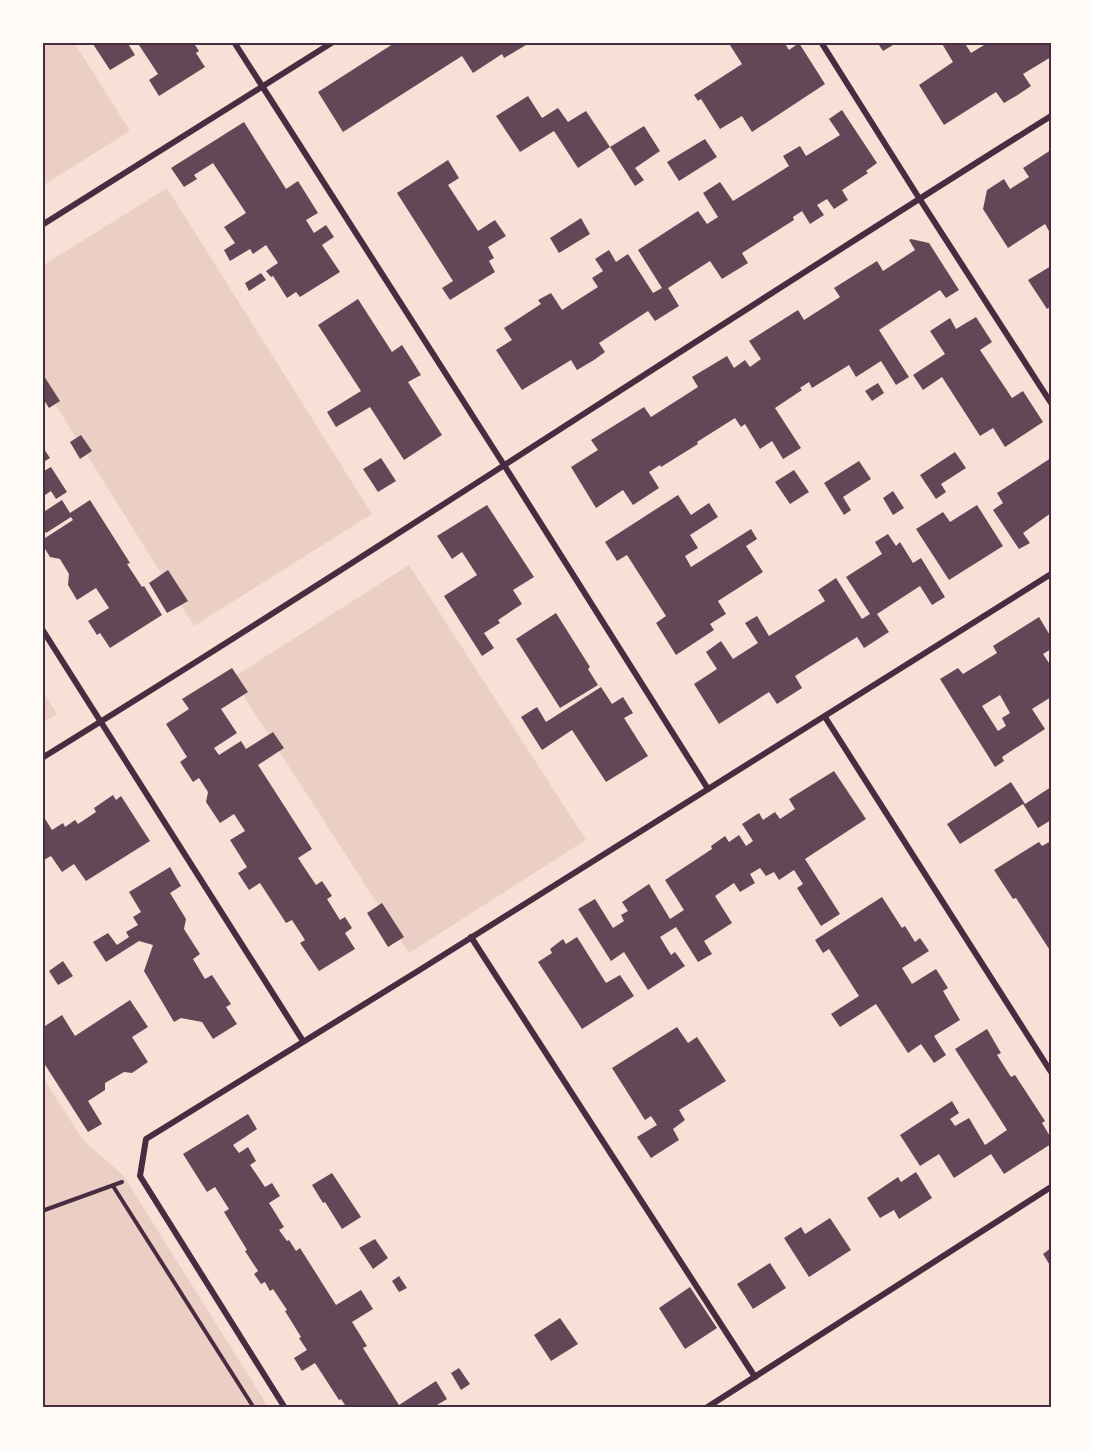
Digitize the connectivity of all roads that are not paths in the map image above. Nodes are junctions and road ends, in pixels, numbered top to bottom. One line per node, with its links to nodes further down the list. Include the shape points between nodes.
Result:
1 (234, 42): 4 (street)
2 (333, 42): 4 (street)
3 (821, 42): 6 (street)
4 (262, 87): 7 (street); 9 (street)
5 (1051, 116): 6 (street)
6 (919, 198): 8 (street); 9 (street)
7 (42, 225)
8 (1051, 403)
9 (504, 465): 13 (street); 15 (street)
10 (1051, 574): 12 (street)
11 (42, 629): 13 (street)
12 (825, 717): 15 (street); 18 (street)
13 (101, 722): 14 (street); 17 (street)
14 (42, 758)
15 (708, 789): 16 (street)
16 (471, 937): 17 (street); 20 (street)
17 (303, 1041): 21 (street, via 146,1139 140,1176)
18 (1051, 1072)
19 (1051, 1187): 20 (street)
20 (755, 1377): 22 (street)
21 (285, 1408)
22 (706, 1408)

